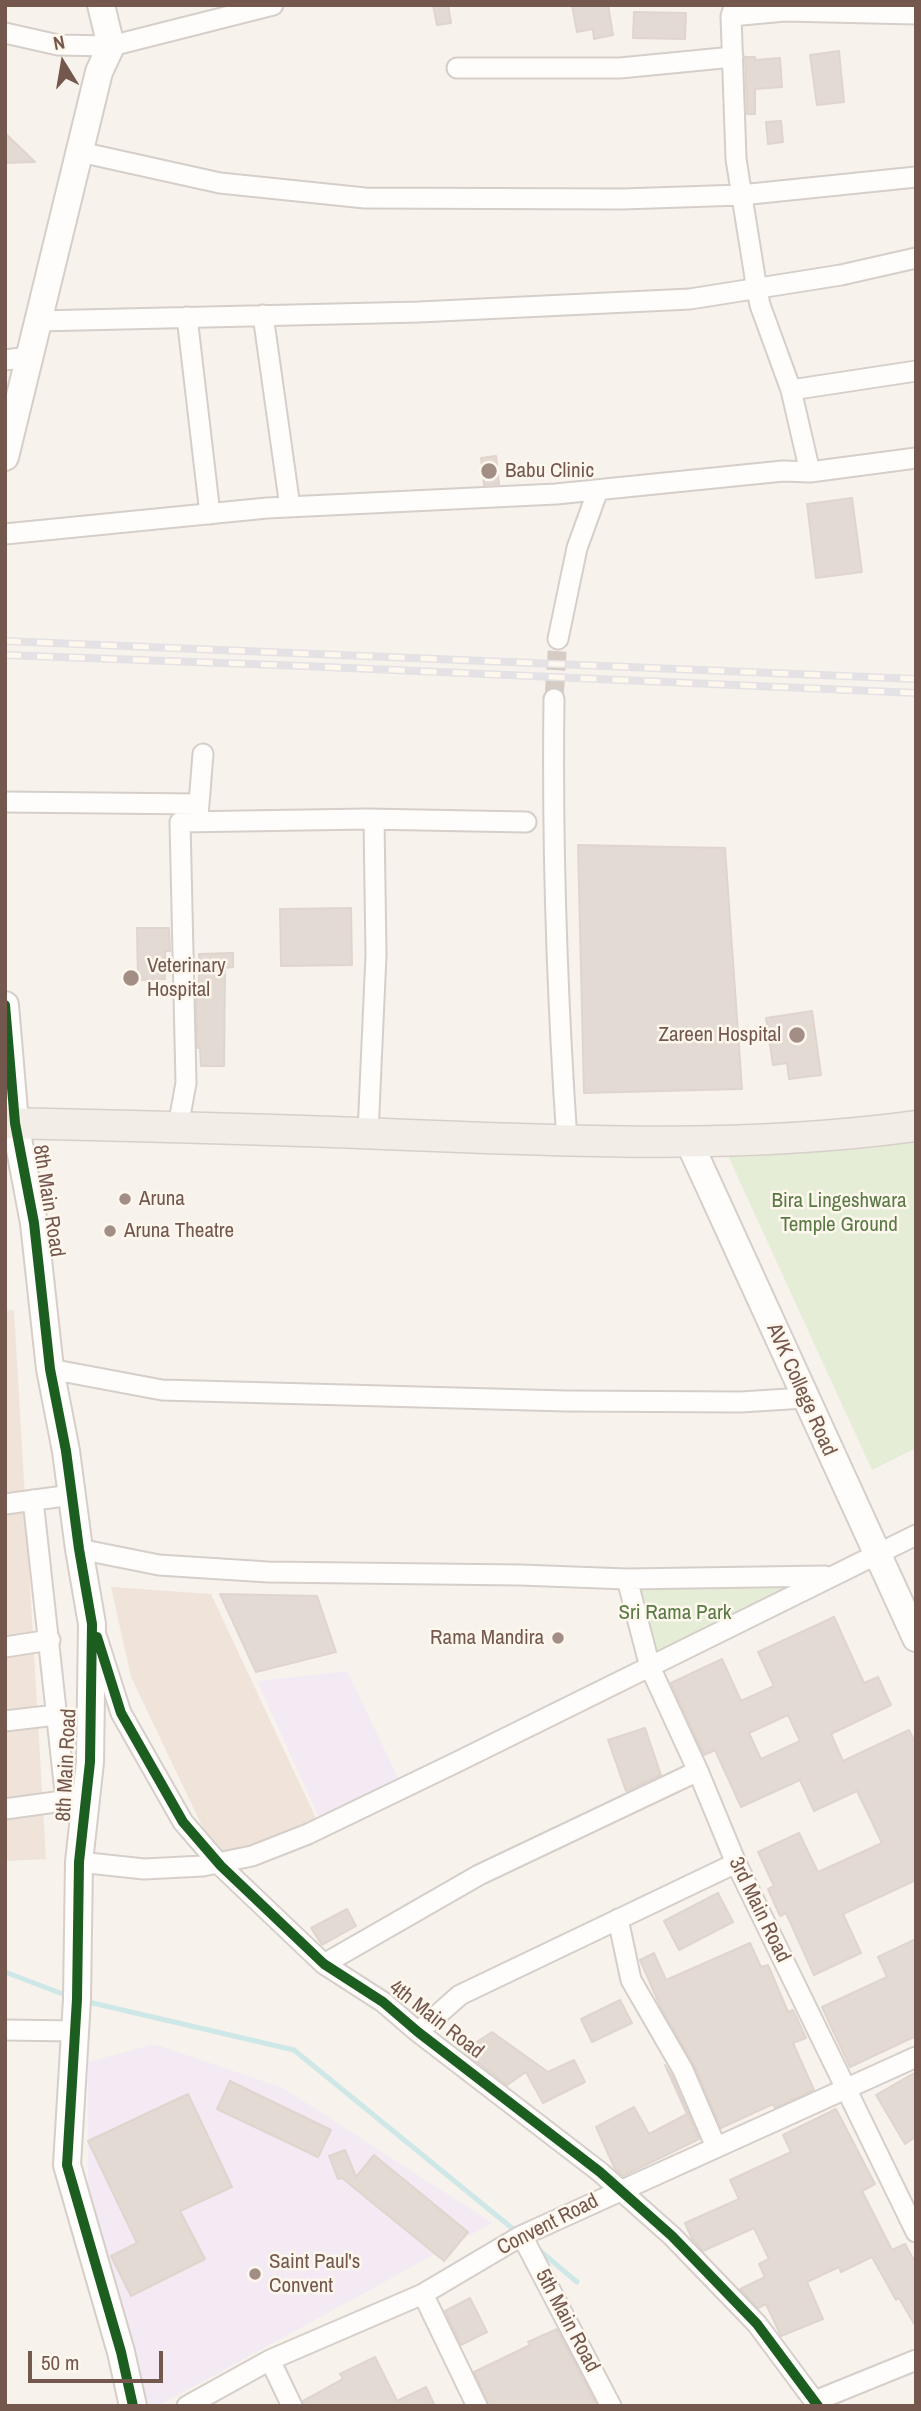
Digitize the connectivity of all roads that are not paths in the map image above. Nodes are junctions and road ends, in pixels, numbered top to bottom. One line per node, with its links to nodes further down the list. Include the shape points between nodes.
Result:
1 (101, 5): 6 (street)
2 (273, 5): 6 (street)
3 (733, 11): 4 (street); 7 (street)
4 (916, 14)
5 (5, 33): 6 (street, via 58,46)
6 (111, 46): 9 (street, via 99,72)
7 (733, 57): 8 (street, via 620,68); 11 (street)
8 (457, 68)
9 (79, 152): 11 (street, via 220,183 365,198); 16 (street)
10 (916, 177): 11 (street)
11 (741, 195): 13 (street)
12 (916, 258): 13 (street)
13 (757, 290): 14 (street, via 555,307); 19 (street)
14 (263, 315): 15 (street); 24 (street)
15 (187, 317): 16 (street); 25 (street)
16 (38, 321): 17 (street)
17 (17, 358): 20 (street)
18 (916, 371): 19 (street)
19 (791, 390): 22 (street)
20 (5, 457)
21 (916, 458): 22 (street)
22 (810, 472): 23 (street)
23 (598, 490): 24 (street); 27 (street, via 577,548)
24 (290, 507): 25 (street)
25 (210, 514): 26 (street)
26 (5, 534)
27 (558, 639)
28 (554, 699): 39 (street, via 553,828)
29 (203, 754): 31 (street)
30 (5, 802): 31 (street)
31 (198, 813): 32 (street); 37 (street, via 180,822 187,1083)
32 (374, 820): 33 (street); 38 (street, via 376,955)
33 (526, 822)
34 (5, 1004): 35 (street, 8th Main Road)
35 (10, 1123): 37 (main road); 41 (street, 8th Main Road, via 34,1223)
36 (916, 1126): 40 (main road, via 784,1140)
37 (178, 1127): 38 (main road)
38 (368, 1133): 39 (main road)
39 (566, 1141): 40 (main road)
40 (689, 1142): 42 (street, AVK College Road)
41 (50, 1369): 42 (street, via 175,1390 566,1401); 43 (street, 8th Main Road)
42 (804, 1398): 48 (street, AVK College Road)
43 (72, 1495): 44 (street); 47 (street, 8th Main Road)
44 (33, 1500): 45 (street); 53 (street)
45 (5, 1504)
46 (916, 1535): 48 (street)
47 (79, 1549): 50 (street, via 159,1564 268,1572); 51 (street, 8th Main Road)
48 (875, 1553): 49 (street); 52 (street, AVK College Road)
49 (830, 1576): 50 (street); 55 (street)
50 (627, 1579): 55 (street, 3rd Main Road)
51 (92, 1623): 59 (street, 8th Main Road, via 90,1762); 62 (street, 4th Main Road, via 121,1713 183,1822)
52 (916, 1638)
53 (50, 1640): 54 (street); 56 (street)
54 (5, 1647)
55 (650, 1667): 58 (street, 3rd Main Road); 62 (street, via 308,1834 252,1856)
56 (56, 1715): 57 (street); 59 (street)
57 (5, 1721)
58 (698, 1771): 63 (street, 3rd Main Road); 65 (street, via 479,1875)
59 (76, 1799): 60 (street); 61 (street, 8th Main Road)
60 (5, 1809)
61 (79, 1862): 62 (street, via 144,1869); 67 (street, 8th Main Road)
62 (218, 1863): 65 (street, 4th Main Road)
63 (736, 1863): 64 (street); 70 (street, 3rd Main Road)
64 (618, 1919): 68 (street, via 460,1995); 71 (street, via 631,1980 684,2070)
65 (324, 1964): 68 (street, 4th Main Road, via 383,2002)
66 (5, 2030): 67 (street)
67 (75, 2031): 79 (street, 8th Main Road, via 67,2165)
68 (418, 2032): 72 (street, 4th Main Road)
69 (916, 2057): 70 (street, Convent Road)
70 (845, 2088): 71 (street, Convent Road); 73 (street, 3rd Main Road)
71 (716, 2147): 72 (street, Convent Road)
72 (620, 2190): 74 (street, Convent Road); 78 (street, 4th Main Road, via 757,2324)
73 (916, 2232)
74 (522, 2236): 75 (street, Convent Road); 83 (street, 5th Main Road)
75 (423, 2294): 76 (street, Convent Road); 82 (street)
76 (270, 2360): 80 (street, Convent Road); 81 (street)
77 (916, 2360): 78 (street)
78 (816, 2403)
79 (133, 2406)
80 (187, 2406)
81 (292, 2406)
82 (477, 2406)
83 (611, 2406)

